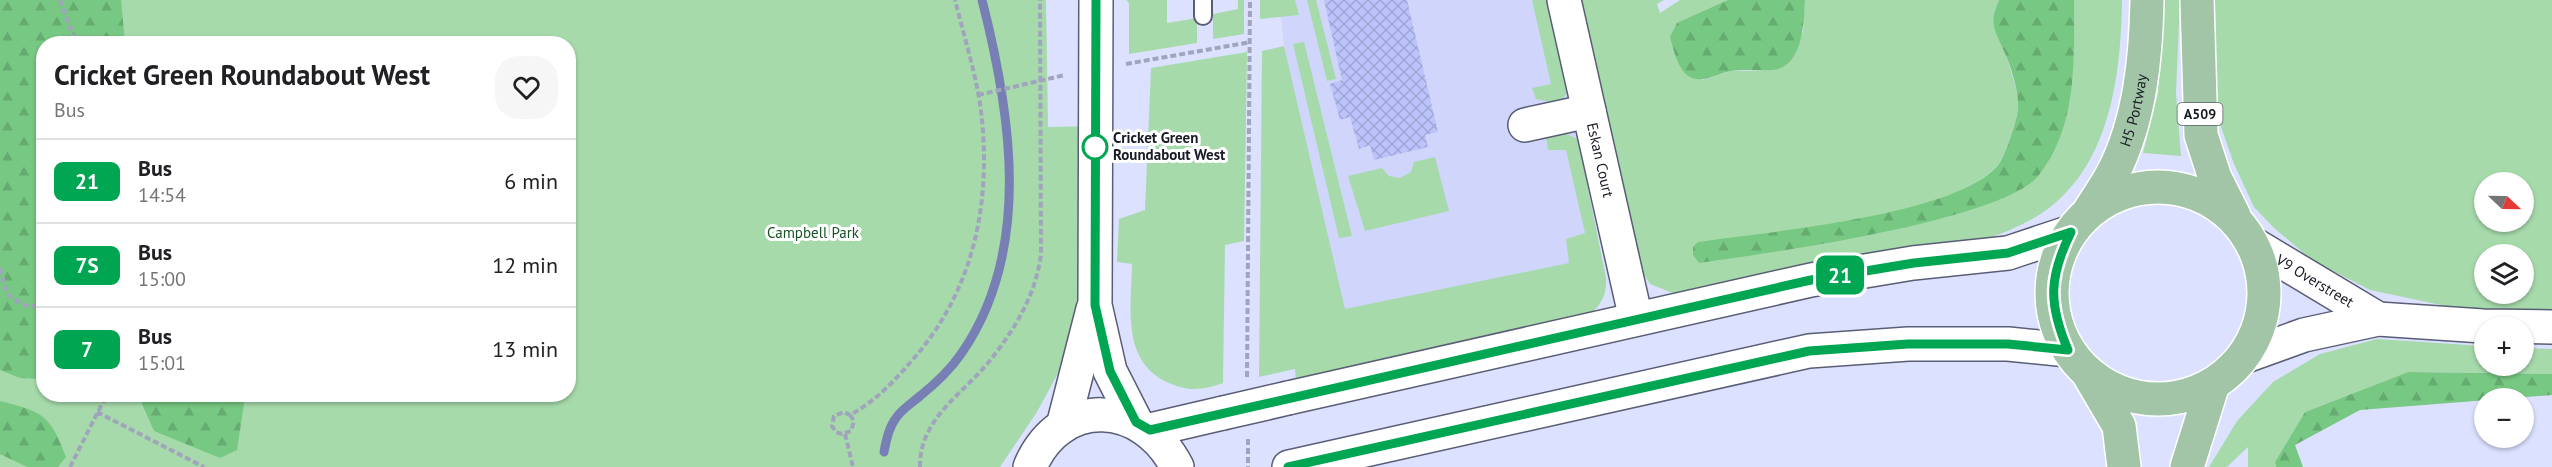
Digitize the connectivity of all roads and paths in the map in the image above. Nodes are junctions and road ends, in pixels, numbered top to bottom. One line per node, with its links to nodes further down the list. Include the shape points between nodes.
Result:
1 (60, 0): 9 (path)
2 (955, 0): 13 (path)
3 (1040, 0): 12 (path)
4 (1096, 0): 11 (street)
5 (1250, 0): 10 (path)
6 (1564, 0): 14 (street, Eskan Court)
7 (2147, 0): 16 (main road, H5 Portway, via 2146,51 2133,122 2115,170)
8 (2197, 0): 17 (main road, A509, via 2201,135 2215,178)
9 (73, 36)
10 (1251, 42): 11 (path); 27 (path)
11 (1096, 70): 12 (path); 19 (street)
12 (1041, 79): 13 (path); 39 (path, via 1041,254 1034,289 992,359 927,430)
13 (978, 95): 30 (path, via 984,135 984,191 965,273 925,345 893,382)
14 (1589, 111): 15 (street); 21 (street, Eskan Court)
15 (1525, 125)
16 (2080, 222): 17 (main road, via 2117,195 2148,186 2181,189 2211,200); 21 (street, via 2008,253 1811,280); 25 (main road, via 2057,260 2052,290 2056,321)
17 (2245, 232): 22 (street, V9 Overstreet); 24 (main road, A509, via 2263,272 2264,302 2258,331)
18 (0, 268): 20 (path, via 10,298 28,308)
19 (1095, 305): 31 (street); 32 (street, via 1110,371)
20 (36, 306)
21 (1636, 319): 32 (street, bridge, via 1223,413)
22 (2378, 319): 23 (street, V9 Overstreet); 24 (street, V9 Overstreet, via 2304,335)
23 (2552, 327)
24 (2243, 357): 26 (main road, A509)
25 (2077, 361): 26 (main road, A509, via 2115,390 2148,399 2182,397); 35 (street, via 2008,344 1908,344 1809,351); 43 (main road, via 2119,426)
26 (2213, 384): 44 (main road)
27 (1248, 388)
28 (103, 402): 29 (path)
29 (97, 412): 36 (path); 37 (path)
30 (850, 415): 34 (path, via 853,428); 34 (path, via 840,413 833,419 836,432)
31 (1063, 426): 32 (street, via 1086,417 1111,415); 40 (street, via 1042,445)
32 (1143, 426): 41 (street, via 1166,446)
33 (1248, 433): 42 (path)
34 (845, 434): 38 (path)
35 (1290, 466)
36 (70, 467)
37 (204, 467)
38 (854, 467)
39 (920, 467)
40 (1030, 467)
41 (1177, 467)
42 (1248, 467)
43 (2124, 467)
44 (2187, 467)

